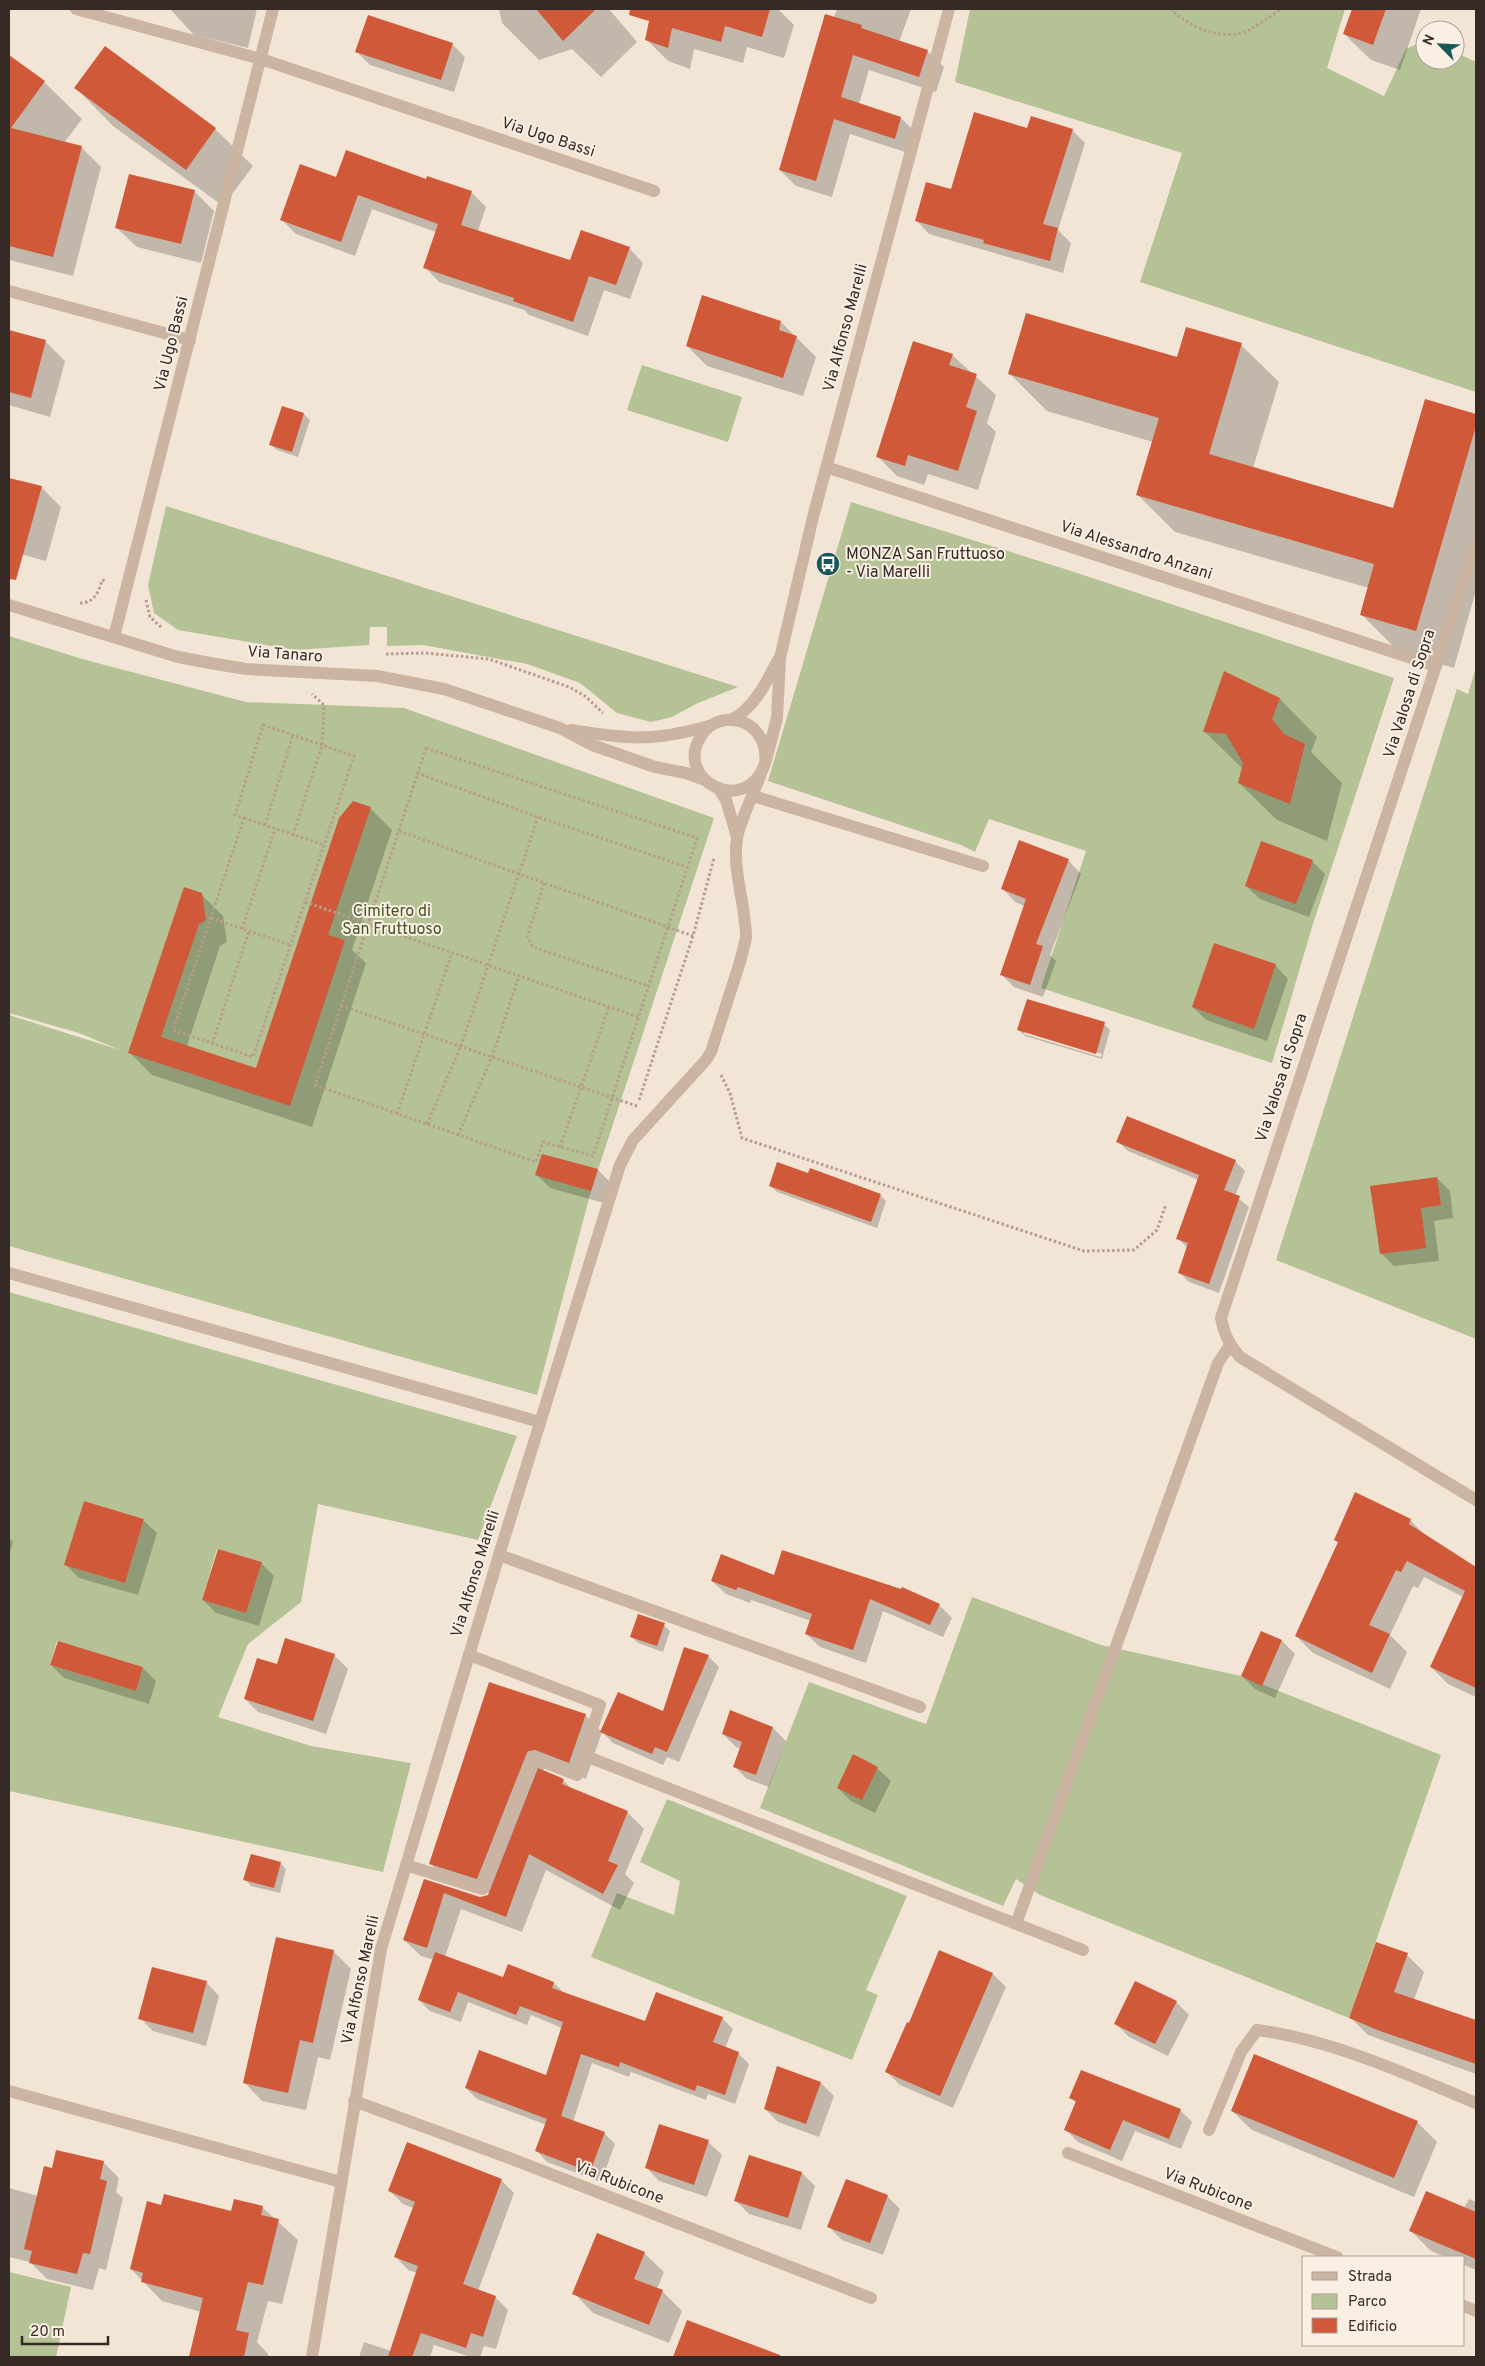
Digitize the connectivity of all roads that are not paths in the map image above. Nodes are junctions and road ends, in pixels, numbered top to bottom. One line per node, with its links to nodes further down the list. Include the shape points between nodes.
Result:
1 (76, 9): 4 (street)
2 (273, 9): 4 (street, Via Ugo Bassi)
3 (949, 9): 8 (street, Via Alfonso Marelli)
4 (261, 59): 5 (street, Via Ugo Bassi); 7 (street, Via Ugo Bassi)
5 (654, 191)
6 (9, 291): 7 (street)
7 (190, 340): 11 (street, Via Ugo Bassi)
8 (826, 467): 12 (street, Via Alfonso Marelli); 13 (street, Via Alessandro Anzani)
9 (1476, 544): 13 (street, Via Valosa di Sopra)
10 (9, 605): 11 (street, Via Tanaro)
11 (114, 637): 16 (street, Via Tanaro, via 178,657 246,669 377,676 444,689)
12 (780, 658): 14 (street, Via Alfonso Marelli, via 762,688); 17 (street, Via Alfonso Marelli, via 777,718)
13 (1436, 666): 24 (street, Via Valosa di Sopra, via 1224,1305 1221,1318)
14 (731, 720): 15 (street, Via Alfonso Marelli); 17 (street, Via Alfonso Marelli, via 748,724 758,733 766,750)
15 (714, 724): 16 (street, Via Tanaro, via 651,738 614,737); 18 (street, via 702,734 695,750 697,767)
16 (560, 728): 18 (street, Via Tanaro, via 592,745)
17 (763, 769): 19 (street, via 752,784 742,789); 20 (street, Via Alfonso Marelli)
18 (705, 780): 19 (street)
19 (719, 789): 21 (street, Via Alfonso Marelli, via 726,800)
20 (753, 796): 21 (street, Via Alfonso Marelli); 22 (street)
21 (737, 837): 25 (street, Via Alfonso Marelli, via 746,938 711,1052 625,1152)
22 (983, 866)
23 (9, 1273): 25 (street)
24 (1230, 1345): 26 (street, Via Valosa di Sopra, via 1256,1368); 32 (street, via 1218,1363)
25 (540, 1422): 27 (street, Via Alfonso Marelli)
26 (1476, 1500)
27 (499, 1555): 28 (street, Via Alfonso Marelli); 29 (street)
28 (469, 1655): 30 (street, via 600,1704); 31 (street, Via Alfonso Marelli)
29 (920, 1707)
30 (583, 1755): 31 (street, via 577,1775 533,1758 482,1889); 32 (street)
31 (406, 1865): 35 (street, Via Alfonso Marelli, via 381,1949)
32 (1016, 1924): 33 (street)
33 (1083, 1950)
34 (9, 2091): 39 (street)
35 (354, 2101): 39 (street, Via Alfonso Marelli); 41 (street, Via Rubicone)
36 (1476, 2103): 37 (street, via 1389,2067 1293,2034 1257,2030 1241,2052)
37 (1209, 2130)
38 (1068, 2153): 40 (street, Via Rubicone)
39 (341, 2182): 42 (street, Via Alfonso Marelli)
40 (1334, 2256)
41 (872, 2298)
42 (312, 2357)

